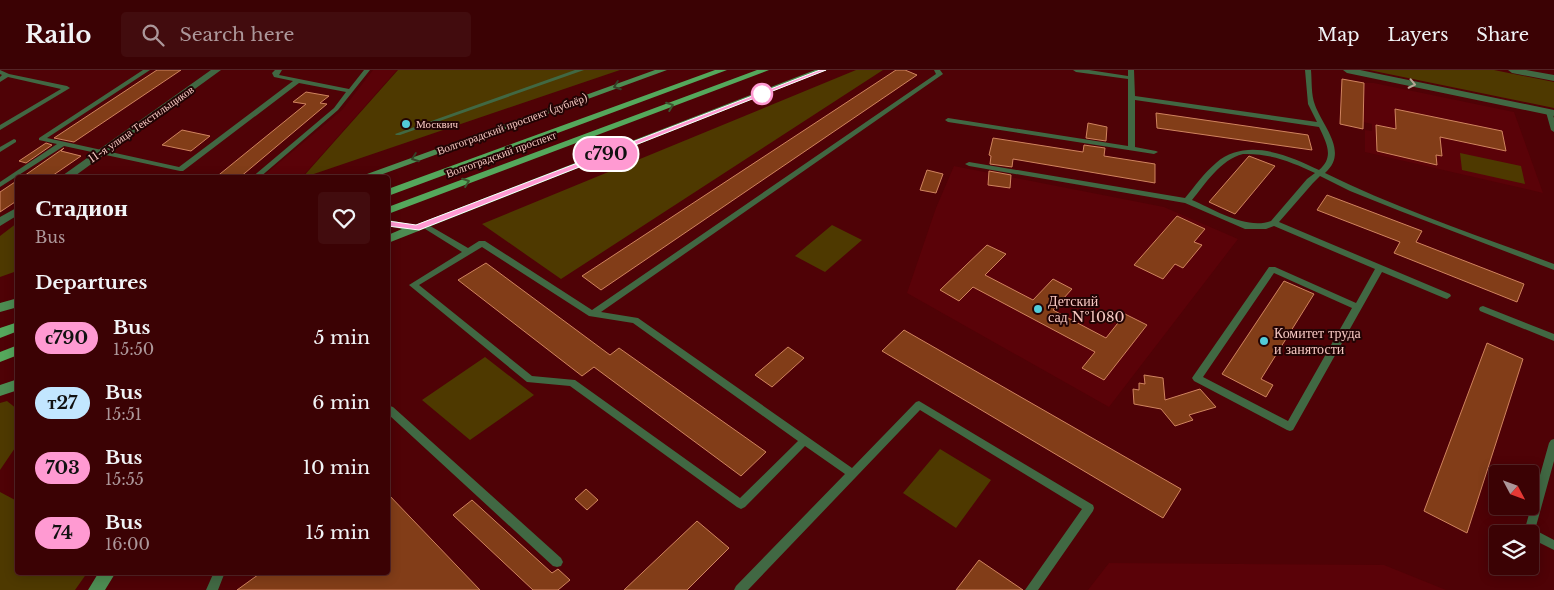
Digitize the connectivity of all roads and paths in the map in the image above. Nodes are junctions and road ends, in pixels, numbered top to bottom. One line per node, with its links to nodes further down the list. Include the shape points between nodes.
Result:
1 (147, 70): 30 (lane, via 41,139)
2 (216, 70): 33 (street, 11-я улица Текстильщиков)
3 (279, 70): 20 (lane, via 276,76)
4 (366, 70): 21 (lane)
5 (581, 70): 28 (lane)
6 (663, 70): 37 (main road, Волгоградский проспект (дублёр), one-way to 37)
7 (723, 70): 43 (main road, Волгоградский проспект)
8 (765, 70): 45 (main road, Волгоградский проспект, one-way to 8)
9 (822, 70): 50 (main road)
10 (937, 70): 60 (lane, via 940,74)
11 (1076, 70): 16 (lane)
12 (1308, 70): 25 (lane, via 1312,104)
13 (1347, 70): 23 (street, one-way to 23)
14 (1513, 70): 18 (street)
15 (0, 72): 17 (lane)
16 (1131, 74): 22 (lane)
17 (7, 75): 19 (lane); 26 (lane, via 67,88)
18 (1554, 78)
19 (0, 80)
20 (297, 81): 21 (lane); 33 (lane, via 180,169)
21 (349, 91): 41 (lane, via 336,109)
22 (1132, 98): 25 (lane); 31 (lane)
23 (1551, 113): 27 (lane)
24 (948, 120): 31 (lane)
25 (1321, 124): 36 (lane, via 1332,154 1328,166)
26 (0, 128)
27 (1554, 130)
28 (398, 134)
29 (14, 141): 32 (lane)
30 (62, 144): 33 (lane); 38 (lane)
31 (1132, 149): 34 (lane)
32 (0, 150)
33 (99, 152): 40 (street, 11-я улица Текстильщиков)
34 (1154, 152)
35 (969, 164): 44 (lane)
36 (1319, 173): 44 (lane, via 1277,156 1242,152 1222,161); 49 (lane); 54 (lane)
37 (377, 174)
38 (15, 175)
39 (15, 175): 42 (lane)
40 (68, 175)
41 (258, 175)
42 (0, 185)
43 (390, 192)
44 (1187, 201): 49 (lane, via 1245,226)
45 (390, 211)
46 (15, 212): 47 (street)
47 (0, 222)
48 (390, 223): 50 (main road)
49 (1274, 223): 53 (lane)
50 (421, 226): 51 (main road); 52 (lane)
51 (390, 239)
52 (468, 252): 60 (lane, via 482,243); 69 (lane, via 414,285 530,379 572,383 740,504)
53 (1380, 267): 55 (lane); 57 (lane)
54 (1554, 267)
55 (1447, 296)
56 (15, 303): 58 (main road)
57 (1358, 307): 57 (lane, via 1290,427 1197,378 1272,269)
58 (0, 308)
59 (1483, 309): 63 (lane)
60 (592, 314): 69 (lane, via 635,320)
61 (15, 327): 62 (main road)
62 (0, 333)
63 (1554, 338)
64 (15, 351): 65 (main road)
65 (0, 357)
66 (15, 385): 67 (main road)
67 (0, 391)
68 (390, 410): 73 (lane)
69 (805, 440): 71 (lane)
70 (1554, 443): 72 (lane, via 1528,532)
71 (852, 474): 78 (lane); 79 (lane, via 919,405 1089,508)
72 (1554, 545)
73 (557, 562)
74 (106, 575): 76 (main road)
75 (219, 575): 77 (lane)
76 (96, 590)
77 (212, 590)
78 (740, 590)
79 (1032, 590)

